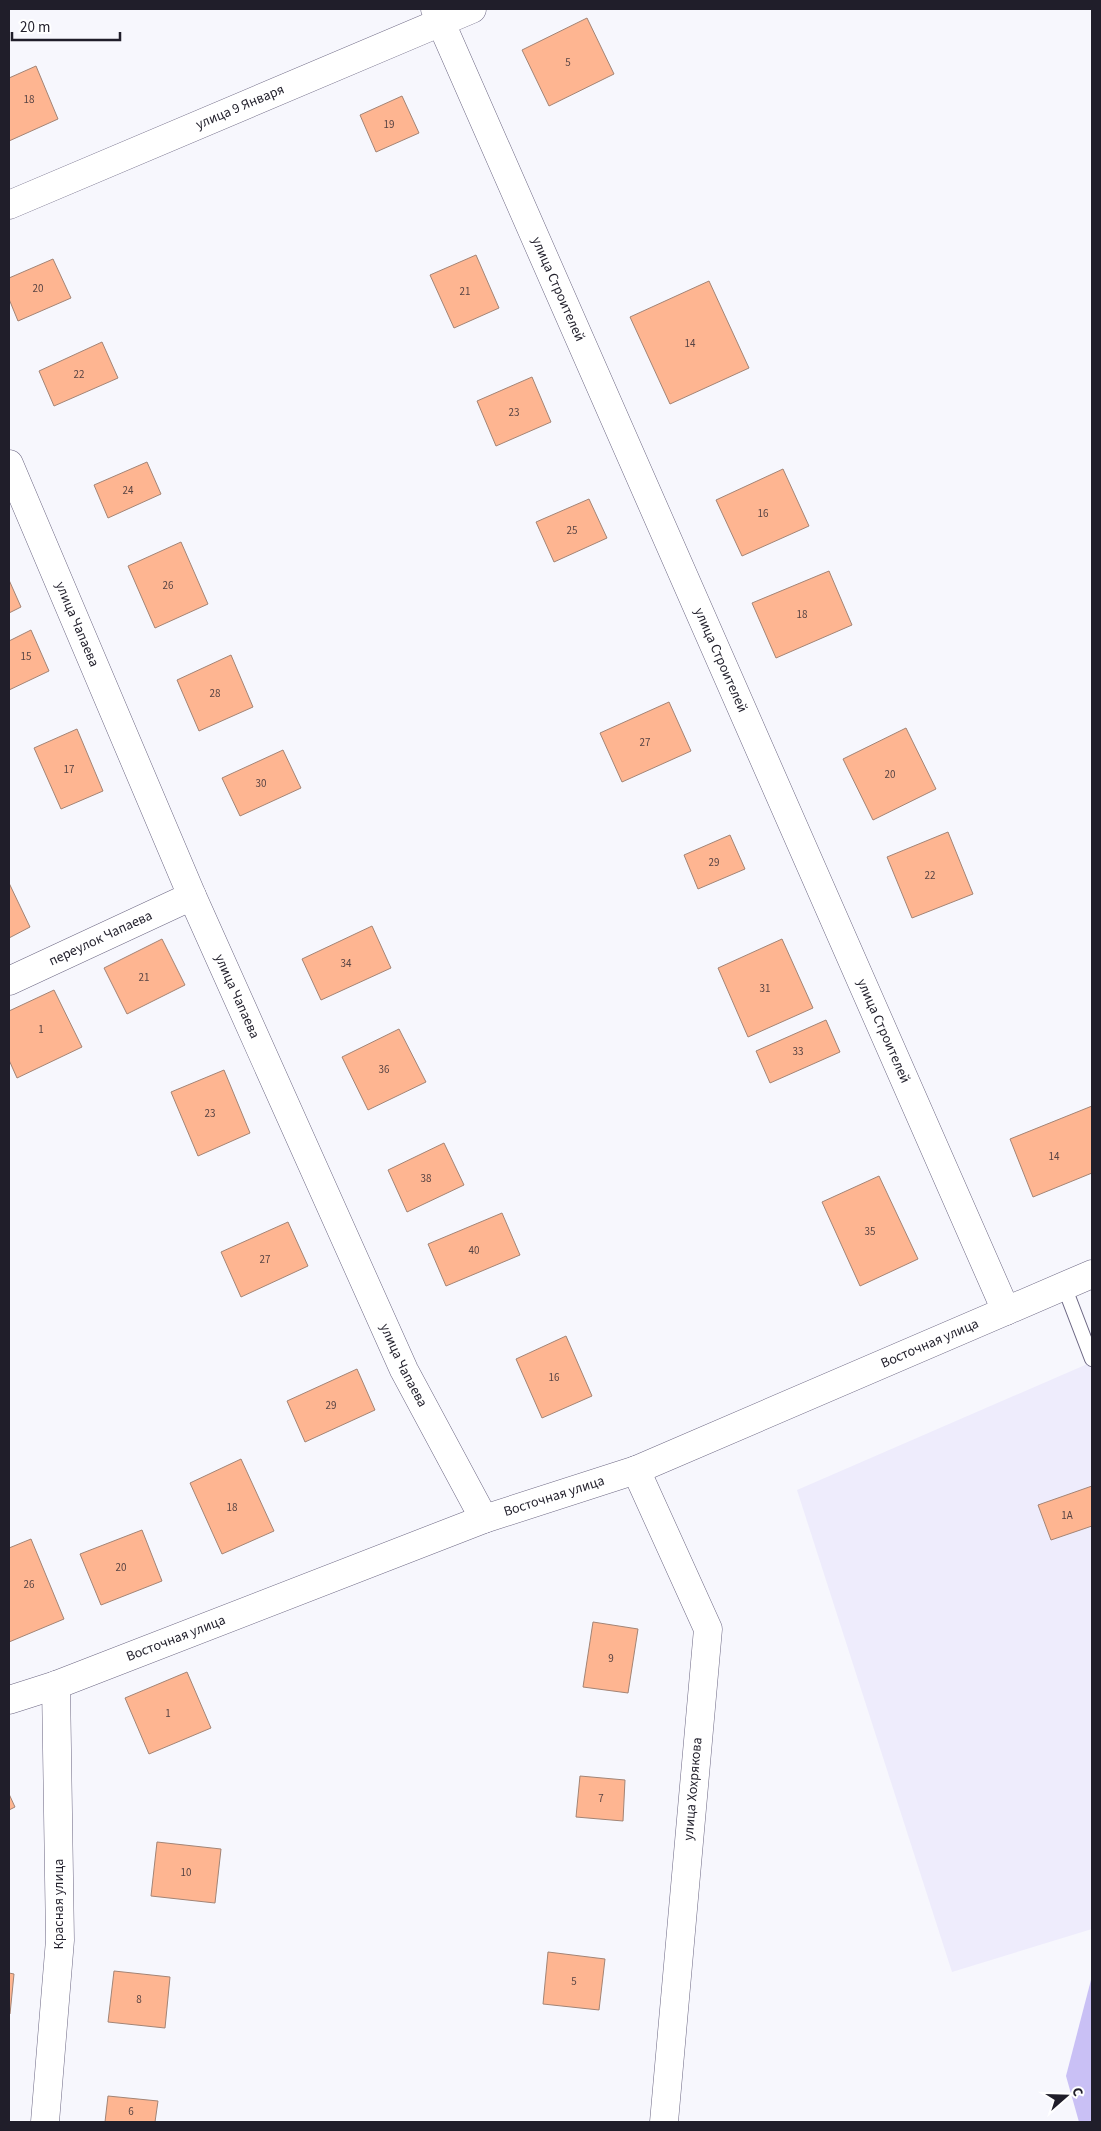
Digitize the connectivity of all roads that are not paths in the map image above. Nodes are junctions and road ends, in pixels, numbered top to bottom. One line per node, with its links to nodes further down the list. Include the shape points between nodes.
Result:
1 (472, 9): 2 (street, улица 9 Января)
2 (438, 16): 3 (street, улица 9 Января); 9 (street, улица Строителей)
3 (9, 205)
4 (9, 464): 5 (street, улица Чапаева)
5 (192, 896): 6 (street, переулок Чапаева); 12 (street, улица Чапаева, via 404,1370)
6 (9, 981)
7 (1092, 1274): 8 (street, Восточная улица)
8 (1064, 1286): 9 (street, Восточная улица); 10 (lane)
9 (1006, 1312): 11 (street, Восточная улица)
10 (1092, 1359)
11 (636, 1470): 12 (street, Восточная улица); 16 (street, улица Хохрякова, via 708,1629)
12 (484, 1519): 13 (street, Восточная улица)
13 (56, 1685): 14 (street, Восточная улица); 15 (street, Красная улица, via 60,1940)
14 (9, 1700)
15 (45, 2122)
16 (664, 2122)

